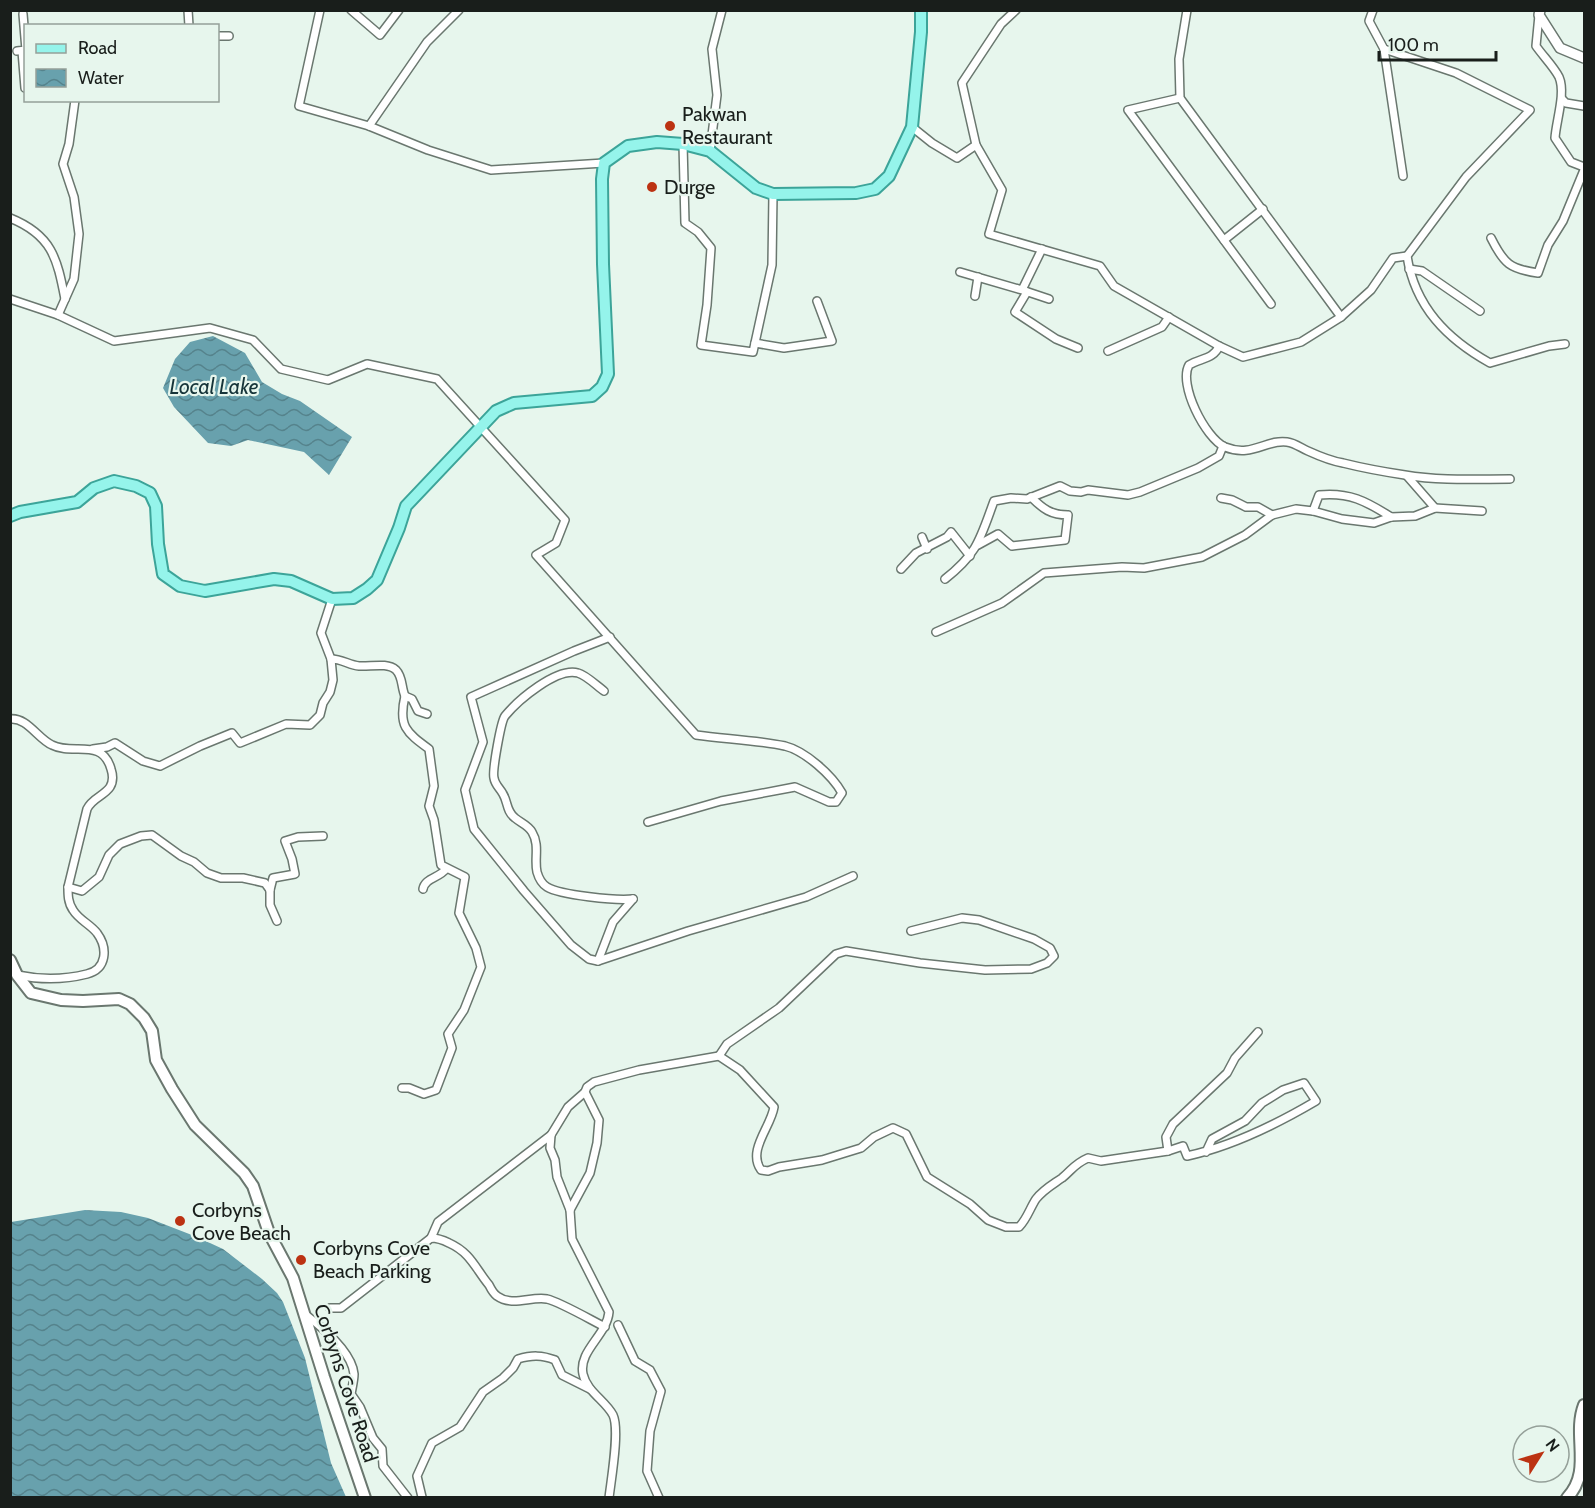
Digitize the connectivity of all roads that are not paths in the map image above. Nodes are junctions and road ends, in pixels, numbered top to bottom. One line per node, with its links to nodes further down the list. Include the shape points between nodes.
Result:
1 (320, 10): 23 (street, via 299,106)
2 (351, 10): 3 (street, via 380,35)
3 (399, 10)
4 (459, 10): 23 (street, via 427,42)
5 (722, 10): 27 (street, via 712,49 717,95)
6 (921, 10): 24 (main road)
7 (1016, 10): 26 (street, via 1001,24 962,83)
8 (1187, 10): 19 (street, via 1179,59)
9 (1373, 10): 15 (street, via 1369,21)
10 (1540, 13): 17 (street, via 1560,48); 20 (street, via 1536,46 1559,78)
11 (23, 14): 12 (street)
12 (24, 26)
13 (219, 36): 14 (street)
14 (229, 36)
15 (1384, 49): 30 (street); 37 (street, via 1456,73 1530,110 1466,177)
16 (24, 50): 18 (street, via 19,51)
17 (1584, 58)
18 (24, 82)
19 (1180, 98): 32 (street); 35 (street, via 1128,110)
20 (1562, 99): 22 (street); 29 (street, via 1555,138 1571,162)
21 (75, 102): 44 (street, via 63,164 74,197 79,234 74,279)
22 (1584, 105)
23 (369, 126): 28 (street, via 491,170)
24 (912, 127): 26 (street, via 957,158); 31 (main road, via 889,176 875,189 856,193)
25 (683, 144): 27 (main road); 28 (main road, via 628,146); 52 (street, via 685,223 711,248 701,345 753,352)
26 (976, 145): 36 (street, via 1002,190 989,234)
27 (710, 151): 31 (main road, via 756,188)
28 (604, 163): 57 (main road, via 608,374 602,387 592,396 513,403)
29 (1584, 169): 34 (street, via 1538,273 1518,270 1508,263)
30 (1403, 176)
31 (773, 194): 52 (street, via 772,265)
32 (1263, 209): 35 (street); 51 (street)
33 (10, 218): 44 (street, via 26,224 45,239 58,267)
34 (1491, 238)
35 (1224, 240): 47 (street)
36 (1042, 249): 41 (street); 50 (street, via 1100,266 1114,286)
37 (1407, 256): 38 (street); 51 (street, via 1393,258 1371,290)
38 (1409, 268): 48 (street, via 1422,271); 53 (street, via 1414,286 1443,331 1490,363)
39 (960, 272): 40 (street)
40 (978, 277): 41 (street); 42 (street)
41 (1025, 291): 45 (street); 55 (street, via 1015,312 1056,339)
42 (975, 296)
43 (10, 299): 49 (street)
44 (65, 299): 49 (street)
45 (1049, 299)
46 (817, 301): 52 (street, via 832,341 784,348)
47 (1271, 304)
48 (1479, 311)
49 (58, 315): 57 (street, via 114,341 210,328 254,340 281,369 328,380 366,364 437,380)
50 (1169, 317): 54 (street); 56 (street, via 1162,327)
51 (1341, 317): 54 (street, via 1300,342 1243,357)
52 (755, 343)
53 (1565, 344)
54 (1219, 346): 58 (street, via 1210,357 1189,364 1186,370 1199,419)
55 (1078, 348)
56 (1108, 351)
57 (480, 425): 75 (main road, via 406,506 377,580 353,598); 77 (street, via 565,520 556,543 536,555)
58 (1224, 446): 59 (street, via 1254,450 1291,442 1340,462); 61 (street, via 1219,456 1198,468 1140,492 1081,492 1060,486)
59 (1407, 476): 60 (street); 63 (street)
60 (1510, 479)
61 (1031, 497): 70 (street, via 994,501); 70 (street, via 1043,510 1068,515 1065,540 1012,546 998,534)
62 (1221, 498): 66 (street, via 1258,507)
63 (1435, 508): 65 (street); 68 (street, via 1415,516)
64 (1313, 511): 66 (street, via 1296,509); 68 (street, via 1374,523); 68 (street, via 1319,495 1330,494 1365,500)
65 (1482, 511)
66 (1272, 515): 76 (street, via 1245,535 1202,557 1144,568 1044,573 1002,603)
67 (10, 516): 75 (main road, via 76,501 94,488 114,481 136,486 150,493 156,506 163,574 180,586 205,591 274,579 291,581)
68 (1391, 517)
69 (922, 537): 71 (street)
70 (978, 545): 72 (street)
71 (927, 549): 72 (street, via 951,532); 73 (street, via 916,553)
72 (970, 556): 74 (street)
73 (901, 569)
74 (945, 579)
75 (332, 599): 78 (street, via 321,633)
76 (936, 632)
77 (610, 637): 84 (street, via 696,735 787,747 814,762 842,793 836,802 829,802 795,787 721,801); 94 (street, via 471,698 483,742 465,790 474,829 571,945 589,959)
78 (332, 659): 80 (street, via 356,666 394,668 401,676); 83 (street, via 330,692 320,715 310,725 286,724 240,743 232,733 160,766 143,761 116,743)
79 (604, 691): 94 (street, via 578,673 546,680 504,717 493,777 507,809 534,834 537,872 542,883 562,892 633,899 613,922)
80 (405, 696): 81 (street, via 412,699 418,711); 86 (street, via 405,728 429,749 434,786 429,806 441,865)
81 (427, 714)
82 (10, 719): 83 (street, via 23,722 52,745)
83 (91, 749): 88 (street, via 100,752 111,768 111,785 87,809)
84 (648, 822)
85 (323, 836): 90 (street, via 285,841 295,874 273,878)
86 (446, 869): 89 (street, via 436,879 427,880); 98 (street, via 465,877 459,913 476,948 480,972 464,1010 448,1034 452,1048 436,1090 424,1094)
87 (853, 876): 94 (street, via 806,897)
88 (68, 887): 90 (street, via 82,891 99,877 120,844 152,835 207,873 265,883); 95 (street, via 72,909 96,933 104,960 92,973 67,978)
89 (423, 889)
90 (270, 890): 91 (street, via 270,905)
91 (277, 921)
92 (910, 931): 97 (street, via 962,918 979,920 1034,939 1050,948 1054,956 1031,969 985,970 846,951 836,954 779,1008 727,1044)
93 (10, 960): 95 (main road, Corbyns Cove Road)
94 (598, 960)
95 (17, 975): 106 (main road, Corbyns Cove Road, via 31,993 42,997 119,999 144,1018 152,1031 156,1060 189,1116 253,1186 269,1233 293,1278)
96 (1258, 1032): 101 (street, via 1234,1058 1227,1073 1173,1124 1166,1137)
97 (719, 1056): 99 (street, via 594,1082); 101 (street, via 740,1070 774,1107 758,1150 757,1164 761,1170 861,1148 893,1128 906,1134 927,1177 988,1220 1006,1227 1019,1227 1038,1196 1088,1158 1101,1161)
98 (402, 1088)
99 (585, 1092): 100 (street, via 568,1107); 103 (street, via 599,1120 597,1143 590,1173)
100 (551, 1135): 103 (street, via 557,1177); 104 (street, via 438,1222)
101 (1168, 1151): 102 (street, via 1183,1146 1187,1156)
102 (1206, 1152): 102 (street, via 1279,1121 1316,1101 1304,1083 1284,1090 1262,1103 1245,1121 1212,1139)
103 (570, 1210): 108 (street, via 572,1239 609,1312)
104 (431, 1238): 105 (street, via 341,1308); 108 (street, via 459,1248 475,1263 498,1297 522,1301 549,1299)
105 (330, 1308)
106 (304, 1314): 111 (main road, Corbyns Cove Road); 112 (street, via 344,1350 354,1374 351,1394 382,1449 382,1466)
107 (618, 1325): 115 (street, via 635,1361 650,1371 661,1391 647,1471)
108 (605, 1327): 109 (street, via 584,1359 583,1374)
109 (590, 1389): 113 (street, via 562,1375 555,1360 546,1356 518,1359 503,1378 483,1392 460,1426 432,1443 417,1476); 114 (street, via 613,1415)
110 (1584, 1405): 116 (main road, via 1580,1474)
111 (364, 1497)
112 (410, 1497): 113 (street)
113 (422, 1497)
114 (609, 1497)
115 (659, 1497)
116 (1567, 1497)

